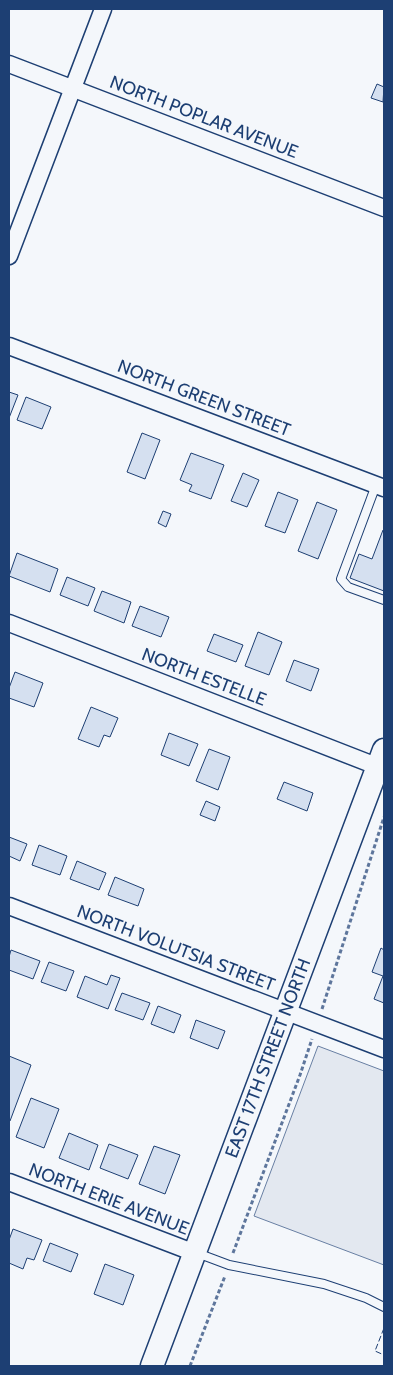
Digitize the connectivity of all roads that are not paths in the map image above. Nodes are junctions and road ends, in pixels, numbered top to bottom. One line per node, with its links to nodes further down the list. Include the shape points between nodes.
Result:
1 (102, 9): 3 (street)
2 (9, 64): 3 (street, NORTH POPLAR AVENUE)
3 (73, 88): 4 (street, NORTH POPLAR AVENUE); 5 (street)
4 (384, 208)
5 (9, 256)
6 (9, 346): 7 (street, NORTH GREEN STREET)
7 (380, 487): 8 (lane, via 341,578 348,587)
8 (384, 600)
9 (9, 623): 10 (street, NORTH ESTELLE)
10 (382, 762): 12 (street, EAST 17TH STREET NORTH)
11 (9, 906): 12 (street, NORTH VOLUTSIA STREET)
12 (286, 1011): 13 (street, NORTH VOLUTSIA STREET); 15 (street, EAST 17TH STREET NORTH)
13 (384, 1049)
14 (9, 1182): 15 (street, NORTH ERIE AVENUE)
15 (195, 1253): 16 (lane, via 229,1265 324,1284); 17 (street, EAST 17TH STREET NORTH)
16 (384, 1306)
17 (152, 1366)

